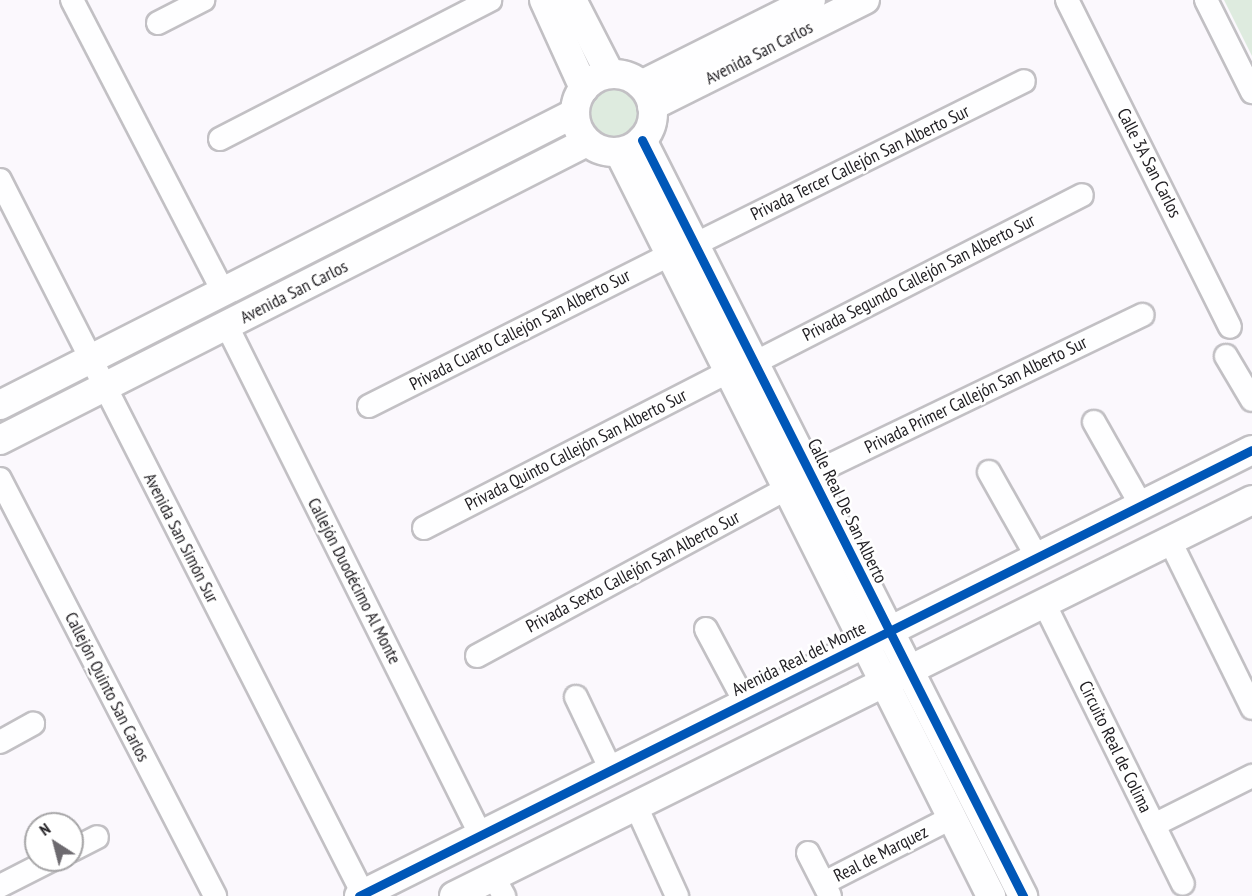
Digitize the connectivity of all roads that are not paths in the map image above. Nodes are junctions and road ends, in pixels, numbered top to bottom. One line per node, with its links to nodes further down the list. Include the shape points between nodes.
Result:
1 (72, 0): 22 (street)
2 (203, 0): 10 (street)
3 (490, 0): 16 (street)
4 (544, 0): 15 (street)
5 (572, 0): 11 (street)
6 (810, 0): 14 (street, Avenida San Carlos)
7 (865, 0): 14 (street, Avenida San Carlos)
8 (1067, 0): 25 (street, Calle 3A San Carlos)
9 (1206, 0): 13 (street)
10 (158, 23)
11 (610, 74): 14 (street, via 621,75); 15 (street)
12 (1024, 81): 21 (street, Privada Tercer Callejón San Alberto Sur)
13 (1252, 92)
14 (647, 96): 18 (street, via 649,130)
15 (579, 100): 17 (street, via 580,134); 22 (street, Avenida San Carlos)
16 (220, 139)
17 (587, 142): 18 (street, via 597,148); 24 (street, Avenida San Carlos)
18 (630, 146): 21 (street, Calle Real De San Alberto)
19 (0, 180): 27 (street, Avenida San Simón Sur)
20 (1082, 195): 28 (street, Privada Segundo Callejón San Alberto Sur)
21 (683, 249): 28 (street, Calle Real De San Alberto); 29 (street, Calle Real De San Alberto); 33 (street, Privada Cuarto Callejón San Alberto Sur)
22 (224, 293): 27 (street, Avenida San Carlos)
23 (1142, 315): 39 (street, Privada Primer Callejón San Alberto Sur)
24 (227, 326): 30 (street, Avenida San Carlos); 62 (street, Callejón Duodécimo Al Monte)
25 (1230, 327)
26 (1226, 356): 31 (street)
27 (90, 360): 30 (street, Avenida San Simón Sur); 32 (street, Avenida San Carlos)
28 (756, 362): 39 (street, Calle Real De San Alberto)
29 (729, 371): 39 (street, Calle Real De San Alberto); 42 (street, Privada Quinto Callejón San Alberto Sur)
30 (104, 388): 35 (street, Avenida San Carlos); 71 (street, Avenida San Simón Sur)
31 (1252, 400)
32 (0, 405)
33 (369, 406)
34 (1095, 422): 41 (street)
35 (0, 440)
36 (1252, 450): 41 (street, Avenida Real del Monte)
37 (989, 472): 44 (street)
38 (0, 479): 72 (street, Callejón Quinto San Carlos)
39 (799, 481): 47 (street, Calle Real De San Alberto); 48 (street, Calle Real De San Alberto); 49 (street, Privada Sexto Callejón San Alberto Sur)
40 (1252, 500): 43 (street)
41 (1141, 505): 44 (street, Avenida Real del Monte)
42 (424, 528)
43 (1170, 541): 45 (street); 54 (street)
44 (1038, 559): 47 (street, Avenida Real del Monte)
45 (1044, 603): 50 (street); 61 (street, Circuito Real de Colima)
46 (706, 629): 53 (street)
47 (889, 633): 48 (street, Avenida Real del Monte); 50 (street, Calle Real De San Alberto)
48 (863, 645): 51 (street, Calle Real De San Alberto); 53 (street, Avenida Real del Monte)
49 (477, 656)
50 (909, 670): 51 (street); 76 (street, Calle Real De San Alberto)
51 (881, 683): 59 (street); 60 (street, Calle Real De San Alberto)
52 (576, 697): 57 (street)
53 (746, 704): 57 (street, Avenida Real del Monte)
54 (1252, 708)
55 (33, 724): 56 (street)
56 (0, 742)
57 (611, 771): 62 (street, Avenida Real del Monte)
58 (1252, 776): 61 (street, Circuito Real de Colima)
59 (636, 806): 69 (street); 74 (street)
60 (951, 818): 70 (street, Real de Marquez); 75 (street, Calle Real De San Alberto)
61 (1154, 825): 67 (street)
62 (482, 836): 71 (street, Avenida Real del Monte)
63 (97, 837): 64 (street)
64 (84, 844)
65 (808, 853): 70 (street)
66 (27, 872): 68 (street)
67 (1183, 884)
68 (0, 886)
69 (499, 886): 73 (street)
70 (827, 890)
71 (361, 895)
72 (215, 896)
73 (454, 896)
74 (677, 896)
75 (991, 896)
76 (1023, 896)

